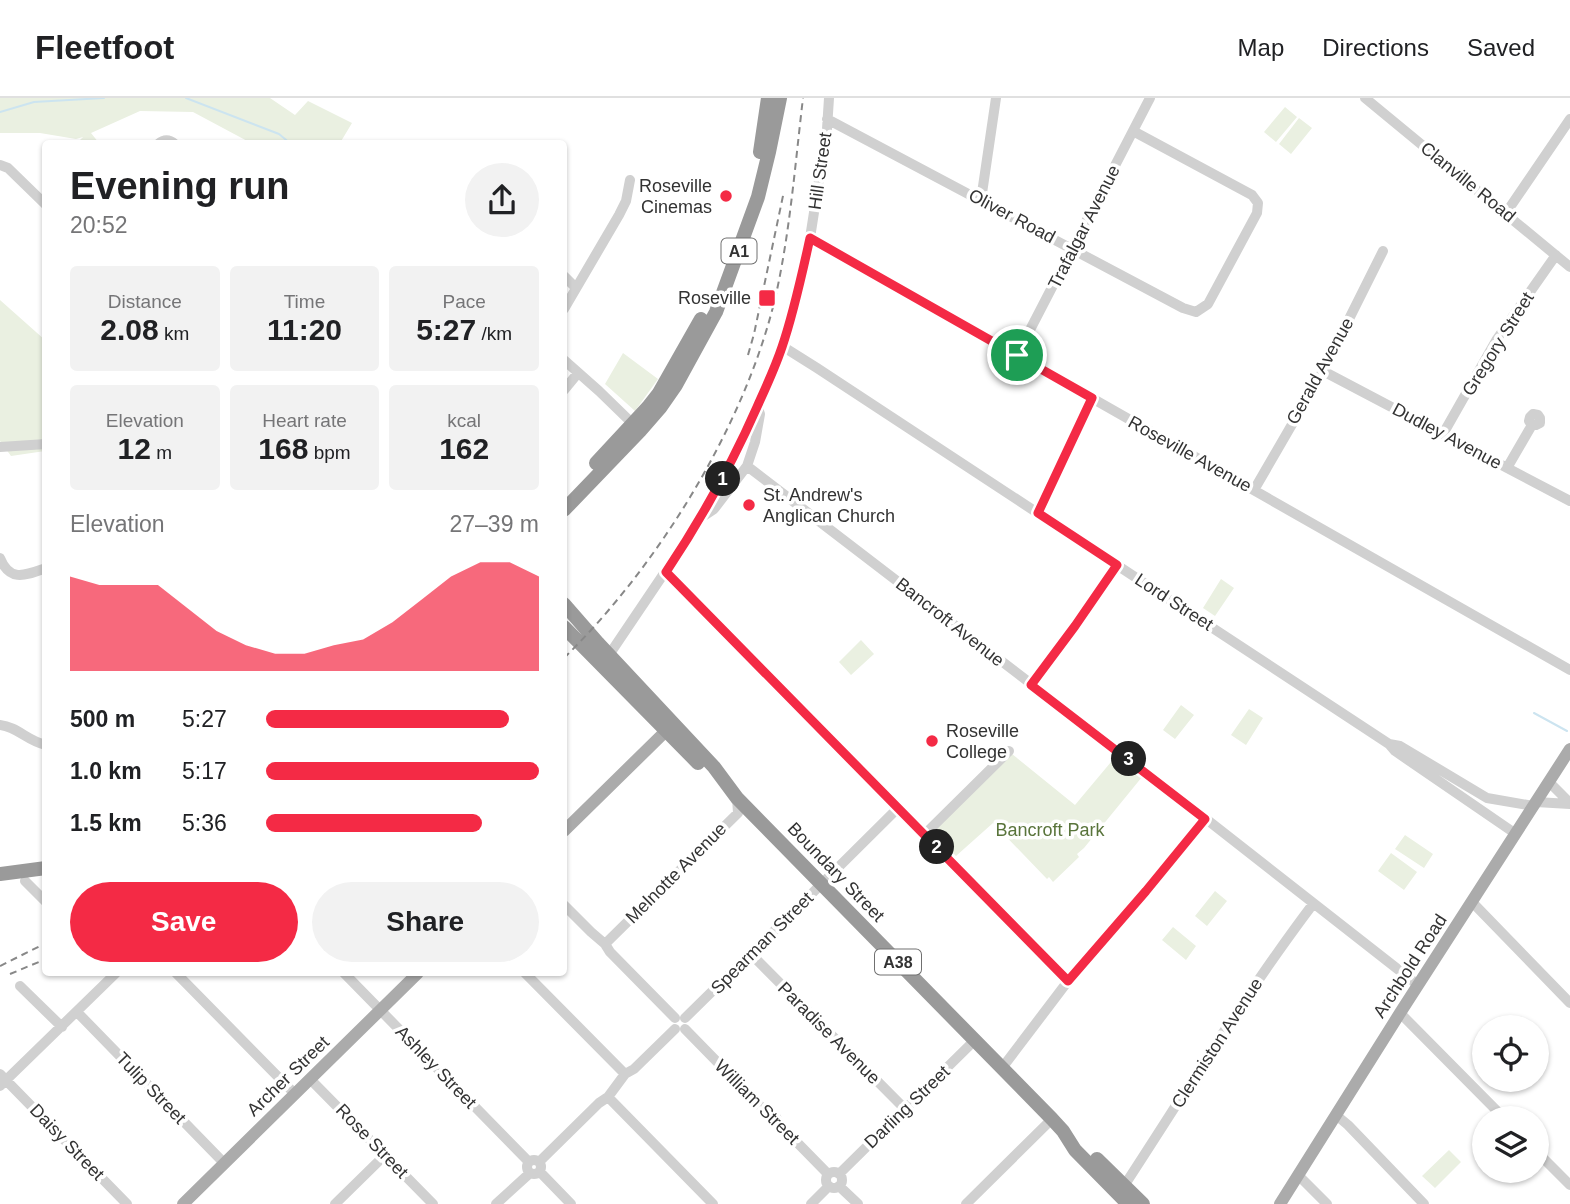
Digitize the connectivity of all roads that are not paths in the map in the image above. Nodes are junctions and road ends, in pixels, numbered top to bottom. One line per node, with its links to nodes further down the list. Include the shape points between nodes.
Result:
1 (768, 98): 32 (highway, A1, via 750,194 708,307)
2 (780, 98): 32 (highway, A1, via 758,197 716,312 670,394)
3 (829, 98): 8 (street, Hill Street)
4 (996, 98): 12 (street)
5 (1150, 98): 9 (street, Trafalgar Avenue)
6 (1364, 98): 14 (street, Clanville Road)
7 (1570, 118): 14 (street)
8 (827, 120): 12 (street, Oliver Road); 15 (street, Hill Street)
9 (1133, 131): 16 (street, Trafalgar Avenue); 16 (street, Oliver Road, via 1252,195 1258,203 1256,213 1208,304 1196,312)
10 (0, 166): 13 (street, via 8,168)
11 (630, 180): 21 (street, via 619,215)
12 (981, 200): 16 (street, Oliver Road)
13 (42, 201)
14 (1506, 213): 18 (street, Clanville Road)
15 (810, 238): 23 (street, Hill Street); 24 (street, Roseville Avenue)
16 (1073, 249): 24 (street, Trafalgar Avenue)
17 (1383, 251): 26 (street, Gerald Avenue)
18 (1556, 256): 19 (street, Clanville Road); 33 (street, Gregory Street, via 1497,339)
19 (1570, 267)
20 (567, 279): 21 (street)
21 (575, 287): 22 (street)
22 (567, 303)
23 (782, 346): 30 (street, Hill Street); 42 (street, Lord Street)
24 (1017, 355): 29 (street, Roseville Avenue)
25 (567, 363): 27 (street)
26 (1323, 371): 33 (street, Dudley Avenue); 38 (street, Gerald Avenue)
27 (578, 373): 28 (street); 32 (street)
28 (567, 386)
29 (1092, 398): 38 (street, Roseville Avenue); 42 (street)
30 (758, 405): 36 (street, via 760,414); 43 (street, Hill Street)
31 (1532, 425): 37 (street)
32 (637, 427): 39 (highway, A1); 41 (highway, A1)
33 (1443, 434): 37 (street, Dudley Avenue)
34 (42, 444): 35 (street)
35 (0, 447)
36 (747, 466): 43 (street, via 714,509); 52 (street, Bancroft Avenue)
37 (1507, 468): 40 (street, Dudley Avenue)
38 (1254, 490): 51 (street, Roseville Avenue)
39 (567, 494)
40 (1570, 501)
41 (567, 507)
42 (1038, 513): 45 (street, Lord Street)
43 (702, 517): 47 (street, Hill Street)
44 (0, 558): 46 (street, via 13,575)
45 (1117, 565): 52 (street); 56 (street, Lord Street)
46 (42, 569)
47 (666, 572): 50 (street, Hill Street); 63 (street)
48 (567, 607): 50 (highway, Boundary Street / A38)
49 (567, 630): 54 (highway, Boundary Street / A38)
50 (609, 655): 54 (highway, Boundary Street / A38)
51 (1570, 670)
52 (1031, 685): 64 (street, Bancroft Avenue)
53 (0, 725): 55 (street)
54 (670, 727): 60 (highway, Boundary Street / A38); 65 (main road)
55 (42, 744)
56 (1389, 744): 61 (street, Lord Street, via 1487,797); 67 (street, Lord Street)
57 (1570, 749): 59 (main road, Archbold Road)
58 (1005, 754): 66 (street)
59 (1549, 782): 61 (main road, Archbold Road); 62 (street)
60 (735, 800): 73 (highway, Boundary Street / A38); 78 (street, Melnotte Avenue)
61 (1535, 804): 62 (street, Lord Street); 67 (main road, Archbold Road)
62 (1570, 804)
63 (898, 808): 66 (street); 73 (street, Spearman Street)
64 (1205, 819): 76 (street, Bancroft Avenue); 85 (street)
65 (567, 828)
66 (925, 834): 85 (street)
67 (1516, 834): 75 (main road, Archbold Road)
68 (42, 869): 69 (highway)
69 (0, 874)
70 (42, 879): 71 (highway)
71 (25, 881): 72 (highway); 74 (street)
72 (0, 884)
73 (821, 884): 79 (street, Spearman Street); 94 (highway, Boundary Street / A38)
74 (42, 898)
75 (1472, 902): 86 (main road, Archbold Road); 88 (street)
76 (1314, 904): 86 (street, Bancroft Avenue); 113 (street, Clermiston Avenue, via 1243,1001)
77 (567, 908): 78 (street, William Street)
78 (604, 944): 92 (street, William Street)
79 (753, 956): 92 (street, Spearman Street); 102 (street, Paradise Avenue)
80 (112, 976): 90 (street)
81 (179, 976): 99 (street)
82 (347, 976): 89 (street, Ashley Street)
83 (415, 976): 89 (main road, Archer Street)
84 (528, 976): 96 (street)
85 (1068, 981): 95 (street)
86 (1418, 985): 91 (main road, Archbold Road)
87 (20, 986): 93 (street)
88 (1570, 1003)
89 (380, 1010): 97 (main road, Archer Street); 109 (street, Ashley Street)
90 (77, 1012): 93 (street); 107 (street, Tulip Street)
91 (1400, 1013): 101 (street); 103 (main road, Archbold Road)
92 (680, 1023): 96 (street, Spearman Street); 111 (street, William Street)
93 (62, 1027): 98 (street)
94 (975, 1041): 95 (highway, Boundary Street / A38); 102 (street, Darling Street)
95 (1002, 1068): 104 (highway, Boundary Street / A38)
96 (625, 1074): 100 (street, Spearman Street)
97 (310, 1079): 99 (main road, Archer Street); 106 (street, Rose Street)
98 (2, 1081): 115 (street, Daisy Street)
99 (295, 1094): 107 (main road, Archer Street)
100 (608, 1097): 109 (street, Spearman Street); 121 (street)
101 (1492, 1106)
102 (905, 1109): 111 (street, Darling Street)
103 (1336, 1115): 110 (main road, Archbold Road); 128 (street)
104 (1052, 1119): 105 (highway, Boundary Street / A38); 124 (street)
105 (1063, 1132): 113 (highway, Boundary Street / A38); 114 (highway, Boundary Street / A38)
106 (385, 1155): 117 (street); 118 (street, Rose Street)
107 (225, 1163): 116 (main road, Archer Street)
108 (1549, 1164): 112 (street)
109 (535, 1167): 119 (street, Spearman Street); 120 (street, Ashley Street)
110 (1298, 1175): 126 (main road, Archbold Road); 127 (street)
111 (834, 1180): 122 (street, Darling Street); 123 (street, William Street)
112 (1570, 1185)
113 (1125, 1186): 125 (highway, Boundary Street / A38)
114 (1125, 1203)
115 (127, 1204)
116 (183, 1204)
117 (335, 1204)
118 (433, 1204)
119 (496, 1204)
120 (572, 1204)
121 (713, 1204)
122 (811, 1204)
123 (858, 1204)
124 (966, 1204)
125 (1143, 1204)
126 (1280, 1204)
127 (1327, 1204)
128 (1424, 1204)

